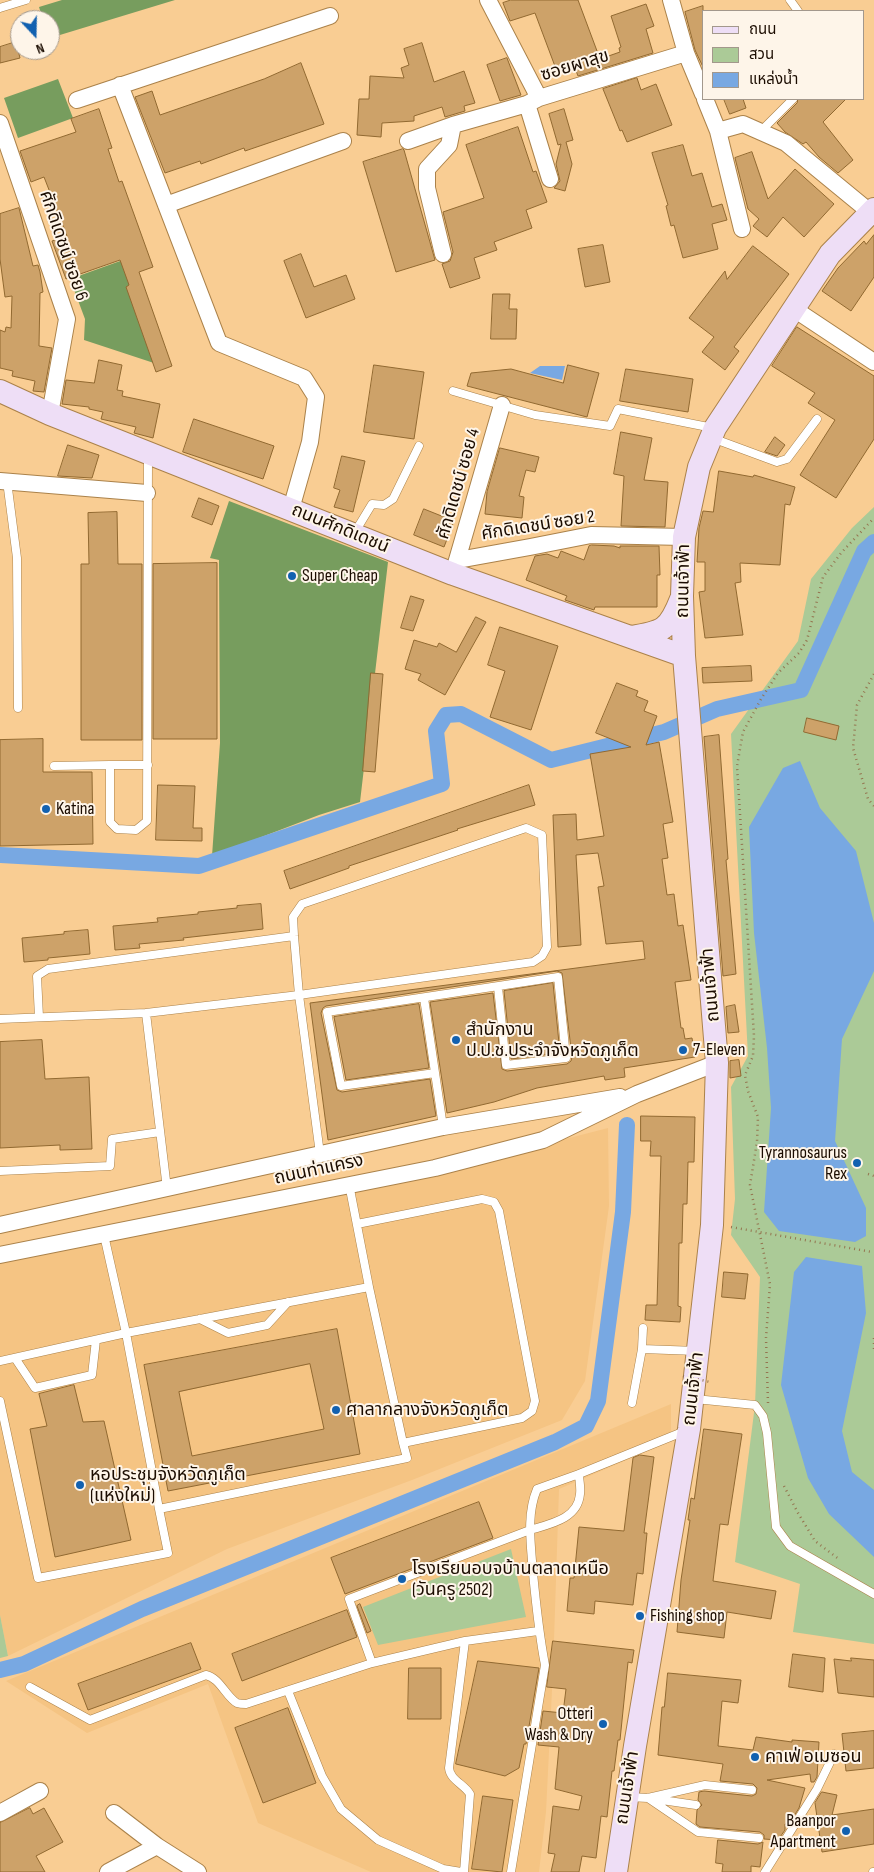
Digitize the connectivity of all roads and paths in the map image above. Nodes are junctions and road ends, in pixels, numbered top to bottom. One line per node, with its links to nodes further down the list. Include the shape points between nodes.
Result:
1 (26, 0): 4 (lane)
2 (488, 0): 12 (street, ซอยผาสุข)
3 (671, 0): 6 (street)
4 (0, 8)
5 (330, 16): 7 (street)
6 (686, 53): 8 (street); 12 (street, ซอยผาสุข)
7 (120, 85): 9 (street); 20 (street)
8 (702, 92)
9 (77, 100)
10 (705, 100): 15 (street)
11 (792, 100): 16 (lane)
12 (533, 101): 14 (street); 19 (street)
13 (0, 123): 29 (street, ศักดิเดชน์ ซอย 6, via 67,319)
14 (453, 125): 18 (street); 23 (street, via 449,145 427,169 427,188)
15 (718, 131): 16 (street, via 743,124); 22 (street)
16 (761, 131): 21 (street, via 786,143)
17 (343, 141): 20 (street)
18 (408, 141)
19 (550, 179)
20 (166, 205): 36 (street, via 219,343 304,378 316,397 310,442)
21 (872, 210): 24 (main road, ถนนเจ้าฟ้า, via 830,254)
22 (742, 229)
23 (443, 254)
24 (794, 309): 25 (street); 31 (main road, ถนนเจ้าฟ้า)
25 (874, 362)
26 (453, 391): 28 (lane)
27 (0, 392): 29 (main road, ถนนศักดิเดชน์)
28 (502, 405): 31 (lane, via 535,415 610,426 618,409); 40 (street, ศักดิเดชน์ ซอย 4)
29 (50, 414): 33 (main road, ถนนศักดิเดชน์)
30 (817, 419): 31 (lane, via 787,460 777,462)
31 (713, 433): 39 (main road, ถนนเจ้าฟ้า, via 699,467)
32 (419, 446): 38 (lane, via 393,499 384,504 372,504)
33 (148, 452): 35 (lane); 36 (main road, ถนนศักดิเดชน์)
34 (4, 481): 35 (street); 45 (lane, via 17,558)
35 (147, 493): 47 (lane)
36 (291, 509): 38 (main road, ถนนศักดิเดชน์)
37 (874, 518): 71 (path, via 823,577 807,640 760,699 743,732 737,766 754,1036 753,1056 745,1075 758,1117 750,1185)
38 (354, 534): 40 (main road, ถนนศักดิเดชน์)
39 (684, 537): 40 (street, ศักดิเดชน์ ซอย 2, via 591,535); 41 (main road, ถนนเจ้าฟ้า)
40 (456, 567): 42 (main road, ถนนศักดิเดชน์)
41 (682, 596): 42 (main road, via 673,620 666,626 652,634); 43 (main road, ถนนเจ้าฟ้า)
42 (631, 637): 43 (main road, ถนนศักดิเดชน์)
43 (684, 656): 57 (main road, ถนนเจ้าฟ้า)
44 (874, 674): 49 (path, via 857,705 852,748 868,799)
45 (18, 708)
46 (110, 765): 47 (lane); 47 (lane, via 110,822 117,829 136,830 147,821); 48 (lane)
47 (148, 765)
48 (54, 766)
49 (874, 806)
50 (294, 936): 52 (lane); 52 (lane, via 293,917 302,904 526,828 542,835 547,947 534,962); 55 (lane, via 48,969 37,976)
51 (498, 987): 51 (lane, via 558,978 566,1058 506,1065); 53 (lane)
52 (299, 995): 54 (lane); 62 (lane)
53 (424, 998): 58 (lane); 58 (lane, via 328,1012 340,1086)
54 (146, 1013): 55 (lane); 61 (lane)
55 (39, 1017): 56 (lane)
56 (0, 1019)
57 (717, 1063): 59 (street, ถนนท่าแครง); 70 (main road, ถนนเจ้าฟ้า)
58 (435, 1073): 60 (lane)
59 (638, 1094): 60 (street, ถนนท่าแครง); 66 (street, ถนนท่าแครง, via 543,1140 434,1168)
60 (443, 1127): 62 (street, ถนนท่าแครง)
61 (160, 1132): 63 (lane, via 112,1139 110,1166); 67 (lane)
62 (320, 1154): 67 (street, ถนนท่าแครง)
63 (0, 1171)
64 (868, 1174): 65 (path)
65 (874, 1176)
66 (349, 1184): 68 (lane); 72 (street, ถนนท่าแครง)
67 (167, 1189): 69 (street, ถนนท่าแครง)
68 (357, 1224): 75 (lane); 94 (lane, via 482,1199 494,1202 498,1211 535,1401 532,1411 522,1418)
69 (0, 1225)
70 (712, 1225): 71 (path); 84 (main road, ถนนเจ้าฟ้า)
71 (761, 1232): 73 (path); 92 (path, via 770,1284 766,1338)
72 (104, 1235): 74 (street, ถนนท่าแครง); 79 (lane)
73 (873, 1252)
74 (0, 1255)
75 (369, 1287): 76 (lane); 94 (lane)
76 (288, 1302): 77 (lane); 77 (lane, via 267,1325 228,1333)
77 (199, 1319): 79 (lane)
78 (643, 1328): 82 (lane)
79 (126, 1333): 81 (lane); 97 (lane)
80 (874, 1338): 83 (path)
81 (96, 1340): 85 (lane); 85 (lane, via 92,1375 35,1388)
82 (642, 1349): 84 (lane); 91 (lane)
83 (874, 1350)
84 (698, 1351): 89 (main road, ถนนเจ้าฟ้า)
85 (15, 1358): 86 (lane)
86 (0, 1361)
87 (683, 1376): 88 (path, bridge)
88 (710, 1382)
89 (694, 1399): 93 (main road, ถนนเจ้าฟ้า); 100 (lane, via 755,1405 763,1416 767,1434 776,1527 790,1546)
90 (0, 1401): 97 (lane, via 38,1578 168,1553)
91 (632, 1403)
92 (768, 1409)
93 (689, 1429): 95 (lane); 109 (main road, ถนนเจ้าฟ้า)
94 (404, 1444): 97 (lane, via 406,1458)
95 (579, 1474): 98 (lane, via 580,1495 571,1514); 98 (lane, via 537,1488)
96 (783, 1482): 99 (path, via 815,1541)
97 (159, 1509)
98 (530, 1530): 101 (lane); 103 (lane, via 349,1599)
99 (842, 1561)
100 (874, 1594)
101 (538, 1631): 102 (lane); 118 (lane, via 545,1665)
102 (465, 1641): 103 (lane); 117 (lane, via 449,1768 449,1773 470,1794)
103 (372, 1663): 105 (lane)
104 (30, 1687): 105 (lane, via 90,1720 200,1676 210,1675 237,1703 246,1704)
105 (288, 1691): 117 (lane, via 322,1776 341,1809 378,1840 443,1869)
106 (834, 1754): 120 (lane, via 817,1789)
107 (752, 1790): 109 (lane, via 705,1785)
108 (40, 1791): 111 (street)
109 (637, 1798): 110 (lane); 113 (lane, via 698,1832); 119 (main road, ถนนเจ้าฟ้า)
110 (696, 1805)
111 (0, 1813)
112 (114, 1813): 114 (street)
113 (759, 1838)
114 (157, 1846): 115 (street); 116 (street)
115 (108, 1872)
116 (198, 1872)
117 (462, 1872)
118 (511, 1872)
119 (616, 1872)
120 (765, 1872)

